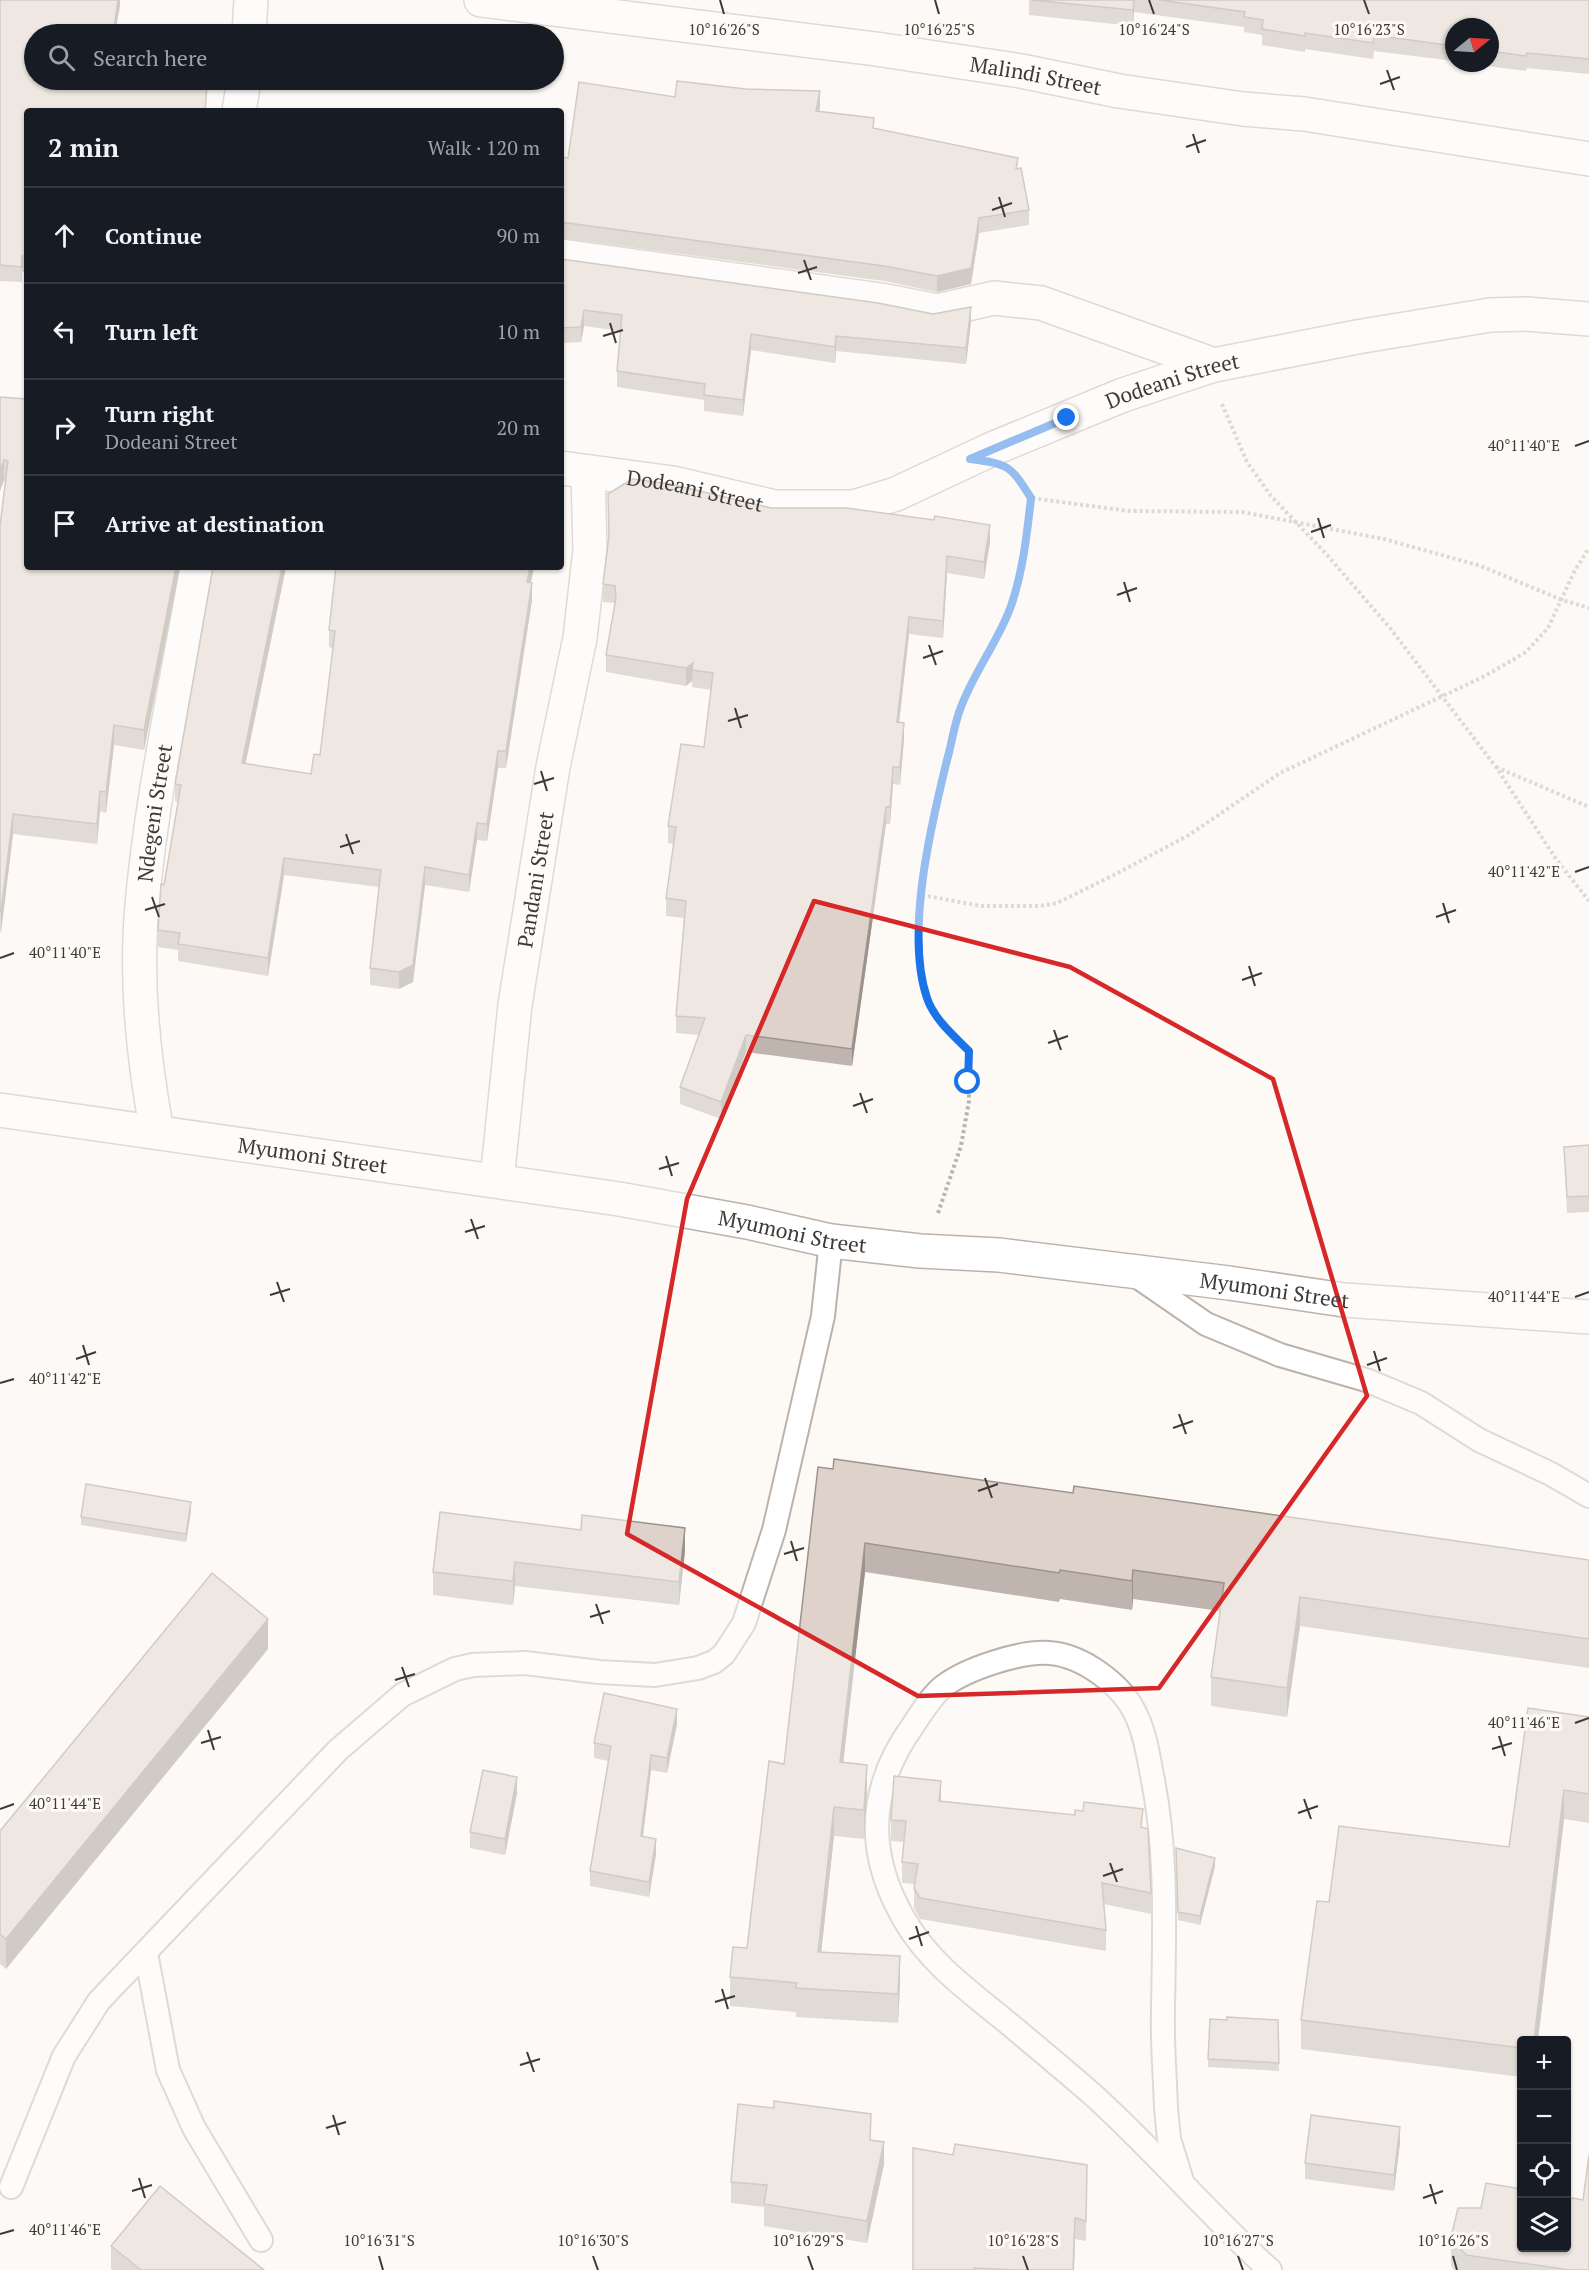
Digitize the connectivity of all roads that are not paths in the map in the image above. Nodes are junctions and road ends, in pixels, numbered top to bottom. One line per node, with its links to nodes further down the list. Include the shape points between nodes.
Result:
1 (251, 0): 3 (street)
2 (481, 0): 6 (street, Malindi Street, via 876,49 1119,91 1304,114)
3 (250, 24)
4 (242, 90): 5 (street)
5 (239, 108)
6 (1589, 159)
7 (564, 256): 9 (street, via 937,311 994,298 1041,303)
8 (1589, 319): 9 (street, Dodeani Street, via 1490,315)
9 (1204, 368): 10 (street, Dodeani Street, via 1123,395 875,502 854,507 774,507 673,483)
10 (574, 470): 14 (street, Pandani Street, via 590,550 580,638 553,767 515,1005)
11 (196, 570): 13 (street, Ndegeni Street, via 157,798 141,920 144,1052)
12 (0, 1110): 13 (street, Myumoni Street)
13 (157, 1131): 14 (street, Myumoni Street)
14 (497, 1180): 15 (street, Myumoni Street, via 747,1222)
15 (831, 1241): 16 (street, Myumoni Street); 19 (lane, via 823,1316 774,1530 744,1623 724,1654 698,1668 655,1675 525,1663 473,1665 455,1669 402,1695 338,1750)
16 (1129, 1271): 17 (street, Myumoni Street, via 1344,1300); 18 (lane, via 1206,1324 1280,1355 1366,1380 1421,1403 1479,1440)
17 (1589, 1317)
18 (1589, 1496)
19 (146, 1953): 21 (lane, via 99,2001 64,2055); 22 (lane, via 168,2070 194,2128)
20 (1183, 2184): 20 (lane, via 1094,2096 955,1980 928,1952 904,1919 885,1874 877,1846 877,1816 885,1773 901,1742 942,1687 972,1671 1011,1658 1047,1653 1069,1657 1112,1684 1138,1717 1162,1824 1166,2108 1169,2139); 23 (lane)
21 (11, 2187)
22 (261, 2240)
23 (1270, 2270)

